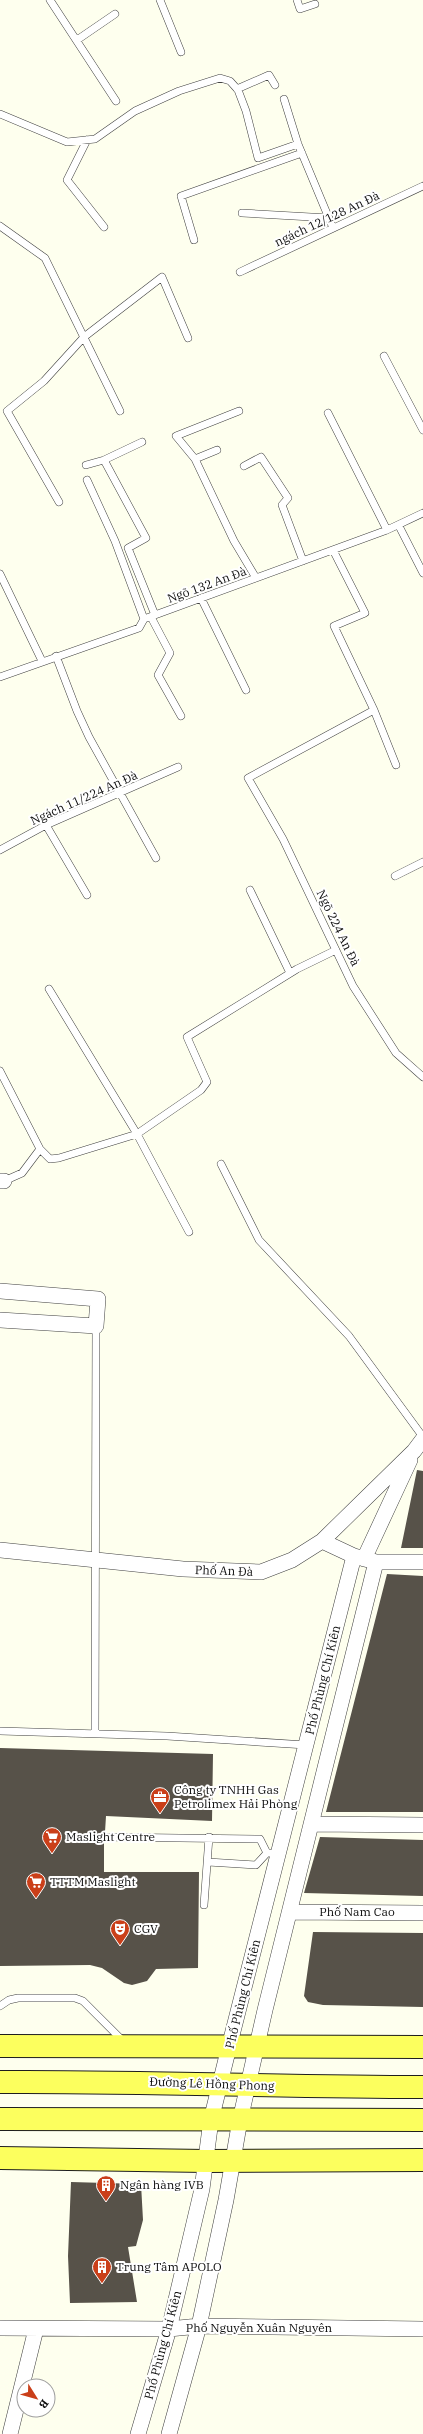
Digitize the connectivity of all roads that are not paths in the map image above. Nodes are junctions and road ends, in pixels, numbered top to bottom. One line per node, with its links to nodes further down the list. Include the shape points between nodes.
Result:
1 (50, 0): 6 (lane)
2 (160, 0): 7 (lane)
3 (297, 0): 4 (lane, via 300,9)
4 (315, 4)
5 (115, 14): 6 (lane)
6 (77, 40): 11 (lane)
7 (181, 52)
8 (275, 85): 9 (lane, via 269,75)
9 (237, 89): 13 (lane, via 225,78 212,79 134,111 94,139); 14 (lane, via 246,111 258,158)
10 (284, 99): 14 (lane)
11 (116, 101)
12 (0, 114): 13 (lane, via 68,142)
13 (86, 140): 20 (lane, via 66,180)
14 (298, 144): 15 (lane)
15 (302, 153): 18 (lane); 22 (lane, via 181,196)
16 (423, 186): 21 (lane, ngách 12/128 An Đà)
17 (242, 213): 18 (lane)
18 (328, 218): 21 (lane)
19 (0, 226): 24 (lane, via 46,258)
20 (104, 227)
21 (333, 228): 23 (lane, ngách 12/128 An Đà)
22 (194, 240)
23 (240, 272)
24 (84, 337): 25 (lane, via 162,277); 27 (lane); 39 (lane, via 44,381 7,411)
25 (188, 338)
26 (384, 356): 30 (lane)
27 (120, 411)
28 (239, 411): 34 (lane, via 176,436)
29 (328, 413): 42 (lane)
30 (421, 422): 31 (lane)
31 (423, 430)
32 (142, 442): 35 (lane)
33 (217, 450): 34 (lane)
34 (194, 459): 47 (lane, via 234,541)
35 (104, 460): 36 (lane); 49 (lane, via 146,538 128,548)
36 (86, 465)
37 (244, 466): 44 (lane, via 261,457 288,498 282,505)
38 (87, 480): 49 (lane)
39 (59, 502)
40 (423, 513): 41 (lane, Ngõ 132 An Đà)
41 (399, 526): 42 (lane, Ngõ 132 An Đà); 45 (lane)
42 (387, 530): 43 (lane, Ngõ 132 An Đà)
43 (333, 550): 44 (lane, Ngõ 132 An Đà); 54 (lane, via 365,613 334,626)
44 (303, 561): 47 (lane, Ngõ 132 An Đà)
45 (423, 573)
46 (0, 574): 51 (lane)
47 (256, 578): 48 (lane, Ngõ 132 An Đà)
48 (201, 598): 49 (lane, Ngõ 132 An Đà); 53 (lane)
49 (150, 617): 50 (lane, Ngõ 132 An Đà, via 139,628); 55 (lane, via 170,653 158,675)
50 (56, 656): 51 (lane, Ngõ 132 An Đà); 58 (lane, via 77,711)
51 (42, 661): 52 (lane, Ngõ 132 An Đà)
52 (0, 677)
53 (246, 690)
54 (374, 710): 56 (lane); 66 (lane, Ngõ 224 An Đà, via 248,778 283,839)
55 (181, 716)
56 (396, 766)
57 (178, 768): 58 (lane, Ngách 11/224 An Đà)
58 (122, 793): 59 (lane, Ngách 11/224 An Đà); 61 (lane)
59 (46, 825): 60 (lane, Ngách 11/224 An Đà); 65 (lane)
60 (0, 850)
61 (156, 858)
62 (423, 862): 63 (lane)
63 (395, 876)
64 (250, 890): 67 (lane)
65 (86, 895)
66 (336, 950): 67 (lane); 70 (lane, Ngõ 224 An Đà, via 353,986 396,1053)
67 (290, 973): 71 (lane, via 187,1037 207,1082 201,1090)
68 (49, 989): 71 (lane)
69 (0, 1071): 72 (lane)
70 (423, 1077)
71 (137, 1134): 72 (lane, via 59,1158 50,1159); 75 (lane)
72 (40, 1149): 74 (lane, via 22,1173)
73 (221, 1164): 79 (lane, via 259,1240 349,1336)
74 (2, 1181)
75 (189, 1232)
76 (0, 1291): 78 (street, via 98,1299)
77 (0, 1320): 78 (street)
78 (96, 1326): 83 (lane)
79 (421, 1444): 80 (street, Phố An Đà); 82 (street)
80 (322, 1541): 82 (street); 83 (street, Phố An Đà, via 292,1560 261,1572 222,1572)
81 (0, 1550): 83 (street, Phố An Đà)
82 (365, 1559): 84 (street); 87 (street, Phố Phùng Chí Kiên); 88 (street, Phố Phùng Chí Kiên)
83 (95, 1560): 86 (lane)
84 (423, 1562)
85 (0, 1731): 86 (lane)
86 (95, 1734): 87 (lane)
87 (306, 1745): 93 (street, Phố Phùng Chí Kiên)
88 (312, 1824): 89 (street); 92 (street, Phố Phùng Chí Kiên)
89 (423, 1825)
90 (104, 1837): 91 (lane)
91 (209, 1837): 93 (lane, via 260,1838); 94 (lane)
92 (308, 1841): 93 (street); 96 (street, Phố Phùng Chí Kiên)
93 (276, 1848): 94 (lane, via 256,1865); 101 (street, Phố Phùng Chí Kiên)
94 (208, 1862): 95 (lane)
95 (204, 1905)
96 (290, 1912): 97 (street, Phố Nam Cao); 102 (street, Phố Phùng Chí Kiên)
97 (423, 1913)
98 (0, 2006): 100 (lane, via 18,1998 75,1998 83,2001)
99 (0, 2046): 100 (main road)
100 (129, 2046): 101 (main road)
101 (229, 2047): 102 (main road); 105 (street, Phố Phùng Chí Kiên)
102 (258, 2047): 103 (main road); 106 (street, Phố Phùng Chí Kiên)
103 (423, 2047)
104 (0, 2082): 105 (main road, Đường Lê Hồng Phong, via 138,2081)
105 (220, 2085): 106 (main road, Đường Lê Hồng Phong); 109 (street, Phố Phùng Chí Kiên)
106 (248, 2085): 107 (main road, Đường Lê Hồng Phong); 110 (street, Phố Phùng Chí Kiên)
107 (423, 2087)
108 (0, 2119): 109 (main road)
109 (211, 2120): 110 (main road); 115 (street, Phố Phùng Chí Kiên)
110 (240, 2120): 111 (main road); 113 (street, Phố Phùng Chí Kiên)
111 (423, 2120)
112 (0, 2158): 115 (main road)
113 (233, 2159): 114 (main road); 115 (main road); 116 (street, Phố Phùng Chí Kiên)
114 (423, 2160)
115 (206, 2161): 120 (street, Phố Phùng Chí Kiên, via 202,2189)
116 (199, 2326): 119 (street, Phố Nguyễn Xuân Nguyên); 120 (street, Phố Nguyễn Xuân Nguyên); 123 (street, Phố Phùng Chí Kiên)
117 (0, 2328): 118 (street, Phố Nguyễn Xuân Nguyên)
118 (36, 2328): 120 (street, Phố Nguyễn Xuân Nguyên); 121 (street)
119 (423, 2328)
120 (169, 2329): 122 (street, Phố Phùng Chí Kiên)
121 (10, 2434)
122 (138, 2434)
123 (169, 2434)

